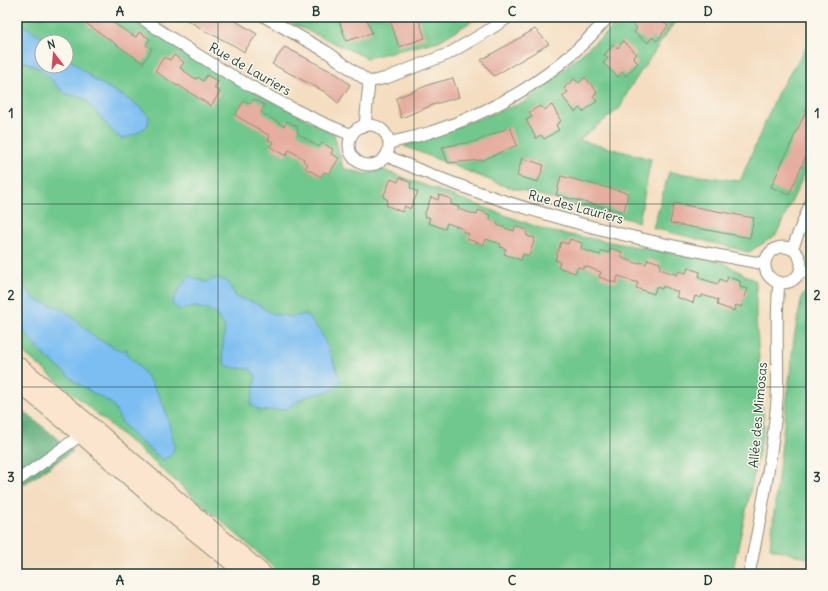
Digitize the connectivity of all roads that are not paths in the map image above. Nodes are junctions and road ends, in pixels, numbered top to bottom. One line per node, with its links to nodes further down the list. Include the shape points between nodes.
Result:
1 (140, 17): 7 (street, Rue de Lauriers, via 258,90 327,126)
2 (265, 17): 5 (street, via 327,52)
3 (509, 17): 5 (street, via 448,54)
4 (608, 17): 8 (street, via 560,64 516,95 452,125)
5 (369, 82): 6 (street)
6 (365, 126): 7 (street, via 357,129); 8 (street, via 380,128 386,134)
7 (352, 135): 9 (street, via 349,148 358,162 374,165)
8 (389, 143): 9 (street)
9 (387, 156): 12 (street, Rue des Lauriers, via 522,208 688,249)
10 (811, 202): 11 (street)
11 (792, 249): 12 (street, via 775,249 769,254); 13 (street, via 800,258)
12 (765, 264): 15 (street, via 769,276)
13 (800, 270): 14 (street); 15 (street, via 791,281)
14 (811, 274)
15 (779, 282): 22 (street, Allée des Mimosas, via 777,392 772,445)
16 (17, 364): 21 (street)
17 (17, 382): 18 (street)
18 (81, 435): 19 (street); 20 (street)
19 (17, 481)
20 (246, 574)
21 (264, 574)
22 (749, 574)

